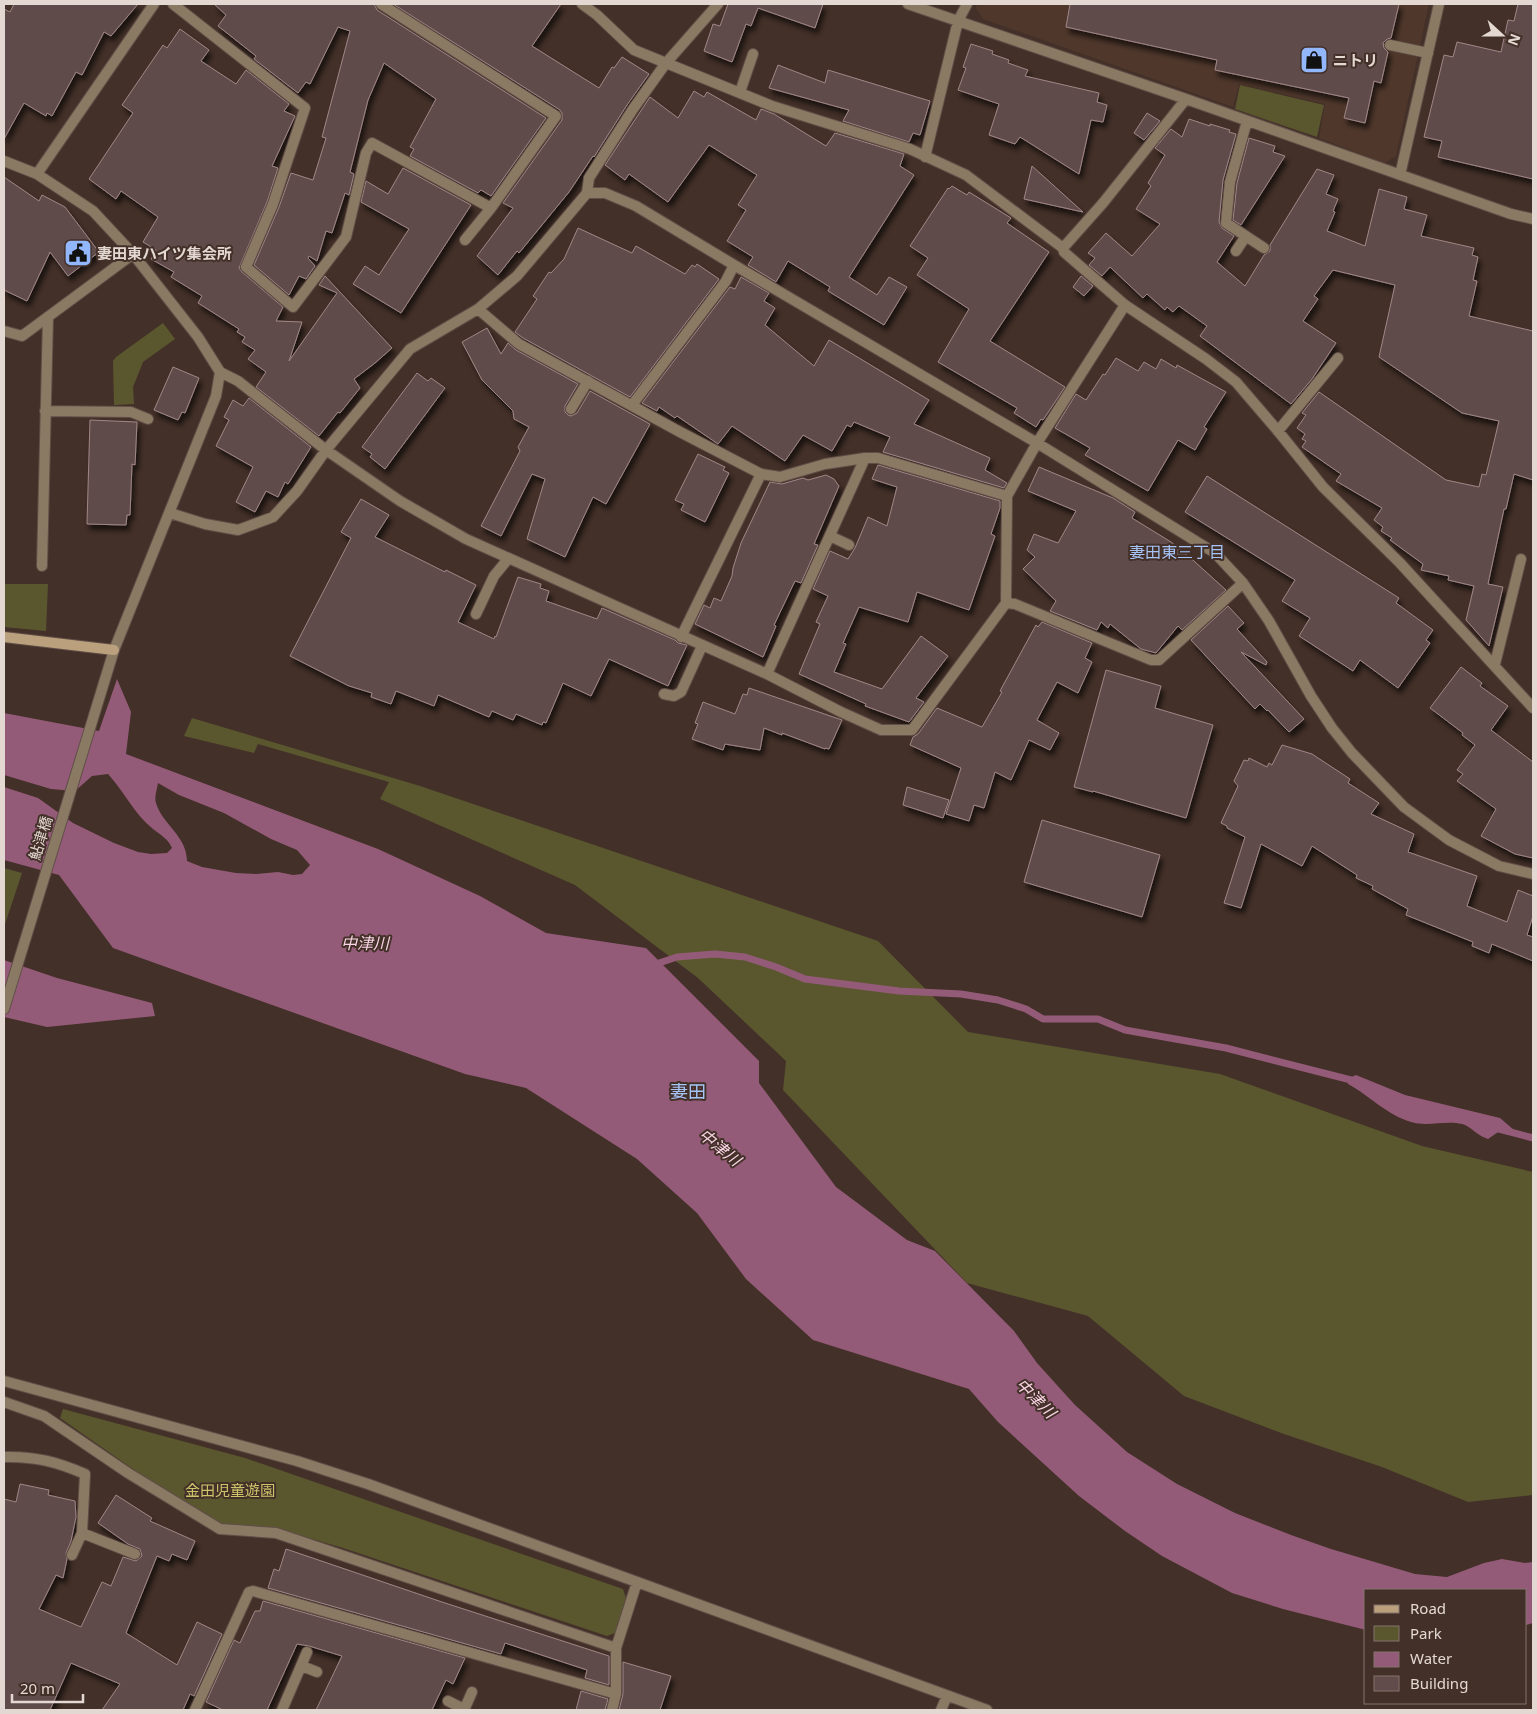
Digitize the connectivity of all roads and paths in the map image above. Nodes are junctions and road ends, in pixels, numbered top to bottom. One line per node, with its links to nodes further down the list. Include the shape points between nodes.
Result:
1 (154, 4): 19 (street)
2 (172, 4): 22 (street, via 305,108 273,204 246,267 293,307 346,237 366,152 372,143)
3 (381, 4): 22 (street, via 556,116)
4 (582, 4): 13 (street, via 634,50)
5 (718, 4): 13 (street)
6 (908, 4): 9 (street)
7 (967, 4): 9 (street)
8 (1439, 4): 11 (street)
9 (958, 21): 15 (street); 17 (street)
10 (1390, 45): 11 (street)
11 (1428, 53): 20 (street)
12 (753, 54): 14 (street)
13 (666, 63): 14 (street); 21 (street, via 589,178)
14 (740, 92): 17 (street, via 772,106 910,149)
15 (1186, 99): 16 (street); 26 (street)
16 (1247, 121): 20 (street); 24 (street, via 1230,182 1226,223)
17 (925, 157): 26 (street, via 966,176)
18 (4, 161): 19 (street)
19 (37, 174): 29 (street, via 94,211)
20 (1400, 175): 23 (street)
21 (587, 193): 30 (street, via 605,193 636,206); 32 (street, via 518,276)
22 (491, 208): 25 (street)
23 (1533, 219)
24 (1246, 236): 27 (street); 28 (street)
25 (465, 240)
26 (1064, 248): 31 (street, via 1064,252)
27 (1264, 248)
28 (1236, 251)
29 (133, 254): 33 (street); 36 (street, via 198,337)
30 (734, 265): 38 (street, via 726,281); 43 (street)
31 (1125, 305): 42 (street, via 1236,382); 43 (street)
32 (478, 309): 37 (street, via 519,344); 44 (street, via 410,349)
33 (48, 317): 34 (street, via 22,336); 40 (street)
34 (4, 331)
35 (1338, 358): 42 (street)
36 (220, 372): 44 (street, via 238,381); 48 (street, 鮎津橋, via 216,396)
37 (588, 381): 38 (street); 39 (street)
38 (632, 405): 46 (street)
39 (571, 409)
40 (45, 411): 41 (street, via 131,412); 53 (street)
41 (148, 419)
42 (1278, 430): 61 (street, via 1323,488 1400,563)
43 (1037, 442): 47 (street); 54 (street, via 1215,553)
44 (326, 450): 48 (street, via 297,492 273,517 238,530); 51 (street, via 400,501 466,539)
45 (865, 458): 46 (street, via 825,464 780,477); 47 (street, via 878,458); 49 (street)
46 (761, 474): 57 (street)
47 (1007, 496): 55 (street)
48 (170, 513): 60 (street, 鮎津橋)
49 (830, 536): 50 (street); 62 (street)
50 (849, 545)
51 (508, 558): 56 (street, via 494,576); 57 (street)
52 (1522, 559): 61 (street)
53 (42, 566)
54 (1243, 583): 55 (street, via 1159,660 1151,660); 65 (street, via 1332,728 1404,807 1449,840 1499,866)
55 (1006, 603): 62 (street, via 912,730 881,730)
56 (476, 614)
57 (681, 637): 59 (street)
58 (4, 638): 60 (street)
59 (702, 646): 62 (street); 63 (street, via 681,692 674,696)
60 (114, 650): 66 (street, 鮎津橋)
61 (1495, 664): 64 (street)
62 (768, 674)
63 (664, 694)
64 (1533, 708)
65 (1533, 874)
66 (4, 1009)
67 (4, 1381): 73 (street, via 297,1461)
68 (4, 1402): 74 (street, via 44,1416 220,1530 276,1533)
69 (4, 1457): 70 (street, via 26,1456 61,1464 85,1474)
70 (82, 1533): 71 (street); 72 (street)
71 (135, 1554)
72 (72, 1555)
73 (637, 1582): 74 (street); 80 (street)
74 (616, 1648): 79 (street)
75 (307, 1652): 76 (street)
76 (302, 1666): 77 (street); 83 (street)
77 (317, 1672)
78 (472, 1692): 84 (street)
79 (616, 1694): 82 (street, via 253,1590 249,1592); 85 (street)
80 (947, 1696): 86 (street); 87 (street)
81 (448, 1701): 84 (street)
82 (195, 1710)
83 (282, 1710)
84 (464, 1710)
85 (612, 1710)
86 (941, 1710)
87 (987, 1710)

